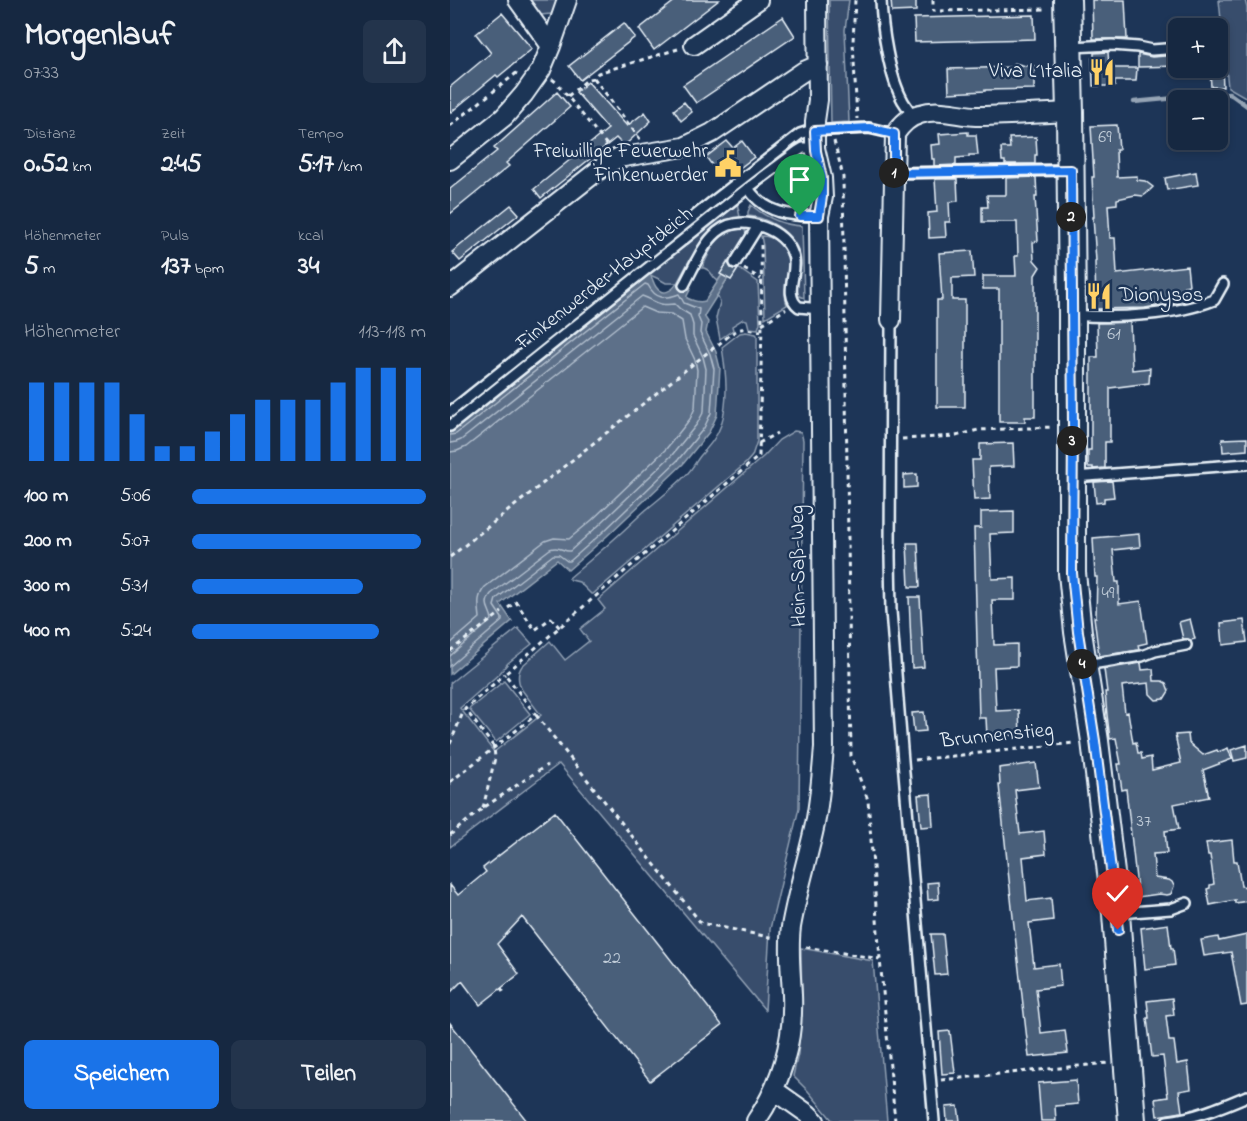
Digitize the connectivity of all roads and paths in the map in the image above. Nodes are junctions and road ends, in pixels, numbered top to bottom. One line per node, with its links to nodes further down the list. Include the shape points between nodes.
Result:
1 (518, 0): 10 (street)
2 (567, 0): 10 (street)
3 (758, 0): 9 (street)
4 (817, 0): 13 (street, Hein-Saß-Weg)
5 (855, 0): 20 (path)
6 (881, 0): 18 (lane, via 896,83)
7 (933, 0): 8 (path, via 933,11)
8 (1067, 5): 11 (street)
9 (694, 45): 15 (path, via 598,73)
10 (551, 46): 14 (street)
11 (1068, 47): 12 (lane); 17 (street)
12 (1168, 49)
13 (818, 65): 22 (street, Hein-Saß-Weg); 24 (street, via 712,133 684,147)
14 (532, 69): 16 (path, via 556,82); 19 (path); 26 (street, via 524,94 504,117)
15 (594, 78): 16 (path); 24 (path)
16 (568, 96): 25 (path)
17 (1070, 112): 18 (street, via 977,116 937,111); 27 (street)
18 (913, 116): 21 (street)
19 (450, 126)
20 (857, 129): 21 (lane); 22 (lane)
21 (894, 134): 28 (street)
22 (815, 139): 29 (lane, Finkenwerder Hauptdeich); 30 (street, Hein-Saß-Weg, via 822,178); 43 (lane, via 800,134)
23 (833, 139): 72 (path, via 843,177 851,756 868,800)
24 (651, 153): 25 (street)
25 (618, 158): 36 (street, via 591,174)
26 (450, 160)
27 (1071, 170): 28 (lane); 39 (street)
28 (894, 173): 40 (street)
29 (748, 188): 30 (lane, via 768,208 786,214); 44 (lane, Finkenwerder Hauptdeich)
30 (819, 216): 38 (street, Hein-Saß-Weg)
31 (758, 226): 32 (lane); 33 (path); 35 (lane, via 745,222 719,229); 37 (lane, via 779,235 792,252 795,265 791,291)
32 (735, 263): 33 (path)
33 (761, 279): 41 (path)
34 (1223, 284): 39 (lane, via 1214,300 1189,309 1095,317)
35 (684, 285)
36 (450, 287)
37 (795, 304): 38 (lane); 41 (path)
38 (820, 309): 71 (street, Hein-Saß-Weg, via 824,747 815,824)
39 (1072, 315): 50 (street)
40 (891, 320): 47 (lane)
41 (762, 324): 42 (path)
42 (761, 331): 48 (path); 51 (path, via 738,329)
43 (450, 412)
44 (450, 426)
45 (1056, 427): 47 (path, via 978,430 956,436)
46 (777, 433): 48 (path)
47 (891, 440): 64 (lane, via 891,611)
48 (759, 443): 54 (path, via 759,456)
49 (1247, 464): 50 (lane)
50 (1072, 477): 57 (street, via 1072,573)
51 (450, 557)
52 (508, 608): 54 (path, via 516,602 535,630 552,618)
53 (502, 612): 56 (path)
54 (560, 628): 58 (path)
55 (1186, 645): 57 (lane)
56 (450, 651)
57 (1083, 665): 61 (street)
58 (505, 674): 59 (path); 60 (path)
59 (465, 709): 62 (path); 63 (path)
60 (536, 715): 63 (path); 71 (path, via 701,923)
61 (1095, 741): 64 (path, Brunnenstieg); 70 (street)
62 (450, 744)
63 (494, 747): 66 (path); 67 (path)
64 (903, 761): 76 (lane)
65 (547, 765): 67 (path)
66 (450, 782)
67 (483, 808): 68 (path)
68 (450, 835)
69 (1187, 903): 70 (lane, via 1171,909)
70 (1116, 914): 83 (street)
71 (790, 941): 72 (path); 77 (street, Hein-Saß-Weg, via 790,1027 784,1065)
72 (880, 959): 81 (path)
73 (501, 988): 74 (path)
74 (505, 994)
75 (1112, 1063): 76 (path)
76 (930, 1082): 82 (lane)
77 (774, 1090): 79 (street, Hein-Saß-Weg); 80 (street)
78 (1247, 1096): 84 (lane)
79 (756, 1121)
80 (816, 1121)
81 (895, 1121)
82 (934, 1121)
83 (1132, 1121)
84 (1167, 1121)

